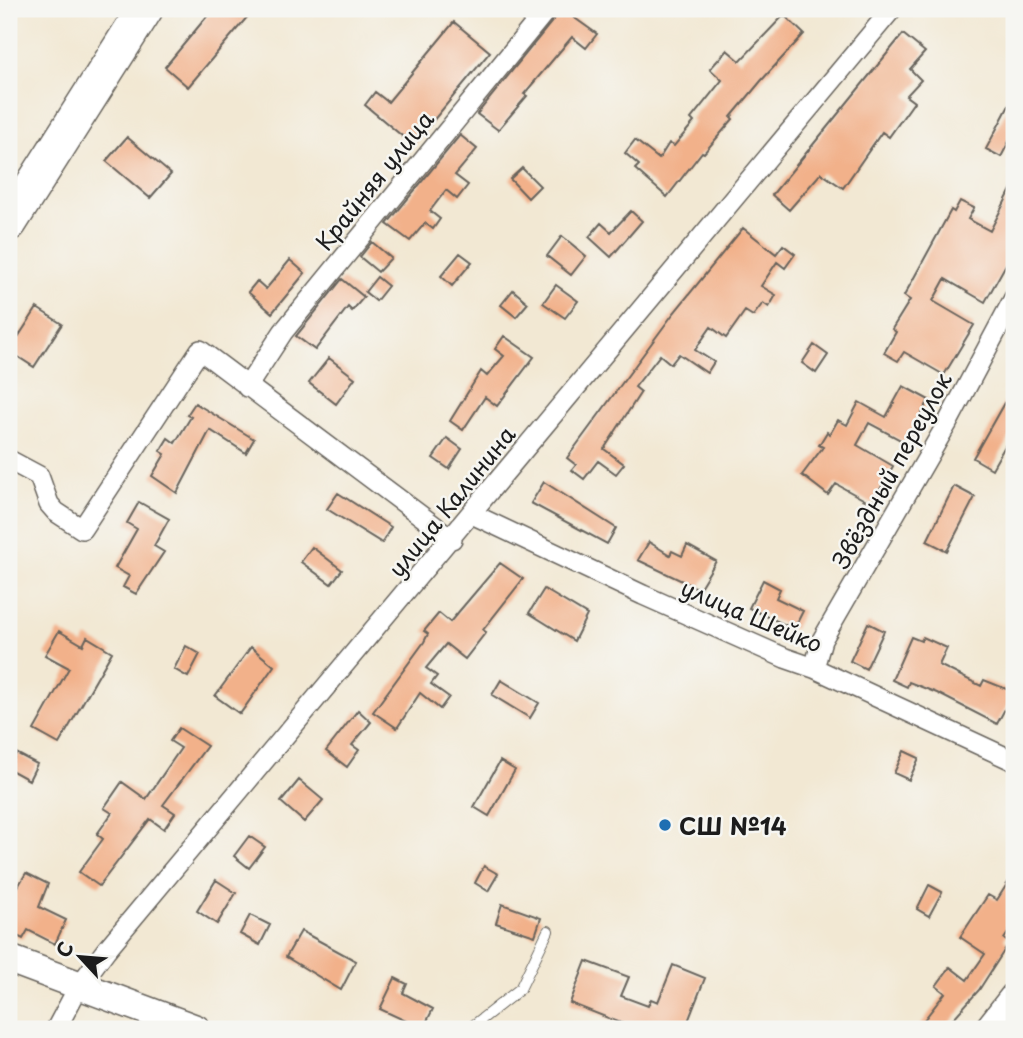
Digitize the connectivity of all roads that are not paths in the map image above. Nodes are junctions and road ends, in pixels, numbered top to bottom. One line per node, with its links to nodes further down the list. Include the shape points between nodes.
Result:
1 (145, 9): 4 (highway)
2 (547, 9): 6 (street, Крайняя улица, via 283,332)
3 (892, 9): 8 (street, улица Калинина)
4 (9, 223)
5 (1014, 298): 10 (street, Звёздный переулок, via 822,640)
6 (247, 387): 7 (street, via 200,350 82,529 49,504 39,476); 9 (street)
7 (9, 460)
8 (472, 514): 9 (street, улица Калинина); 10 (street, улица Шейко, via 643,595)
9 (452, 538): 14 (street, улица Калинина)
10 (814, 667): 11 (street, улица Шейко)
11 (1014, 761)
12 (548, 931): 18 (lane, via 520,989)
13 (9, 959): 14 (street)
14 (79, 986): 16 (street, улица Калинина); 17 (street)
15 (1014, 997): 19 (street)
16 (57, 1029)
17 (196, 1029)
18 (469, 1029)
19 (989, 1029)

